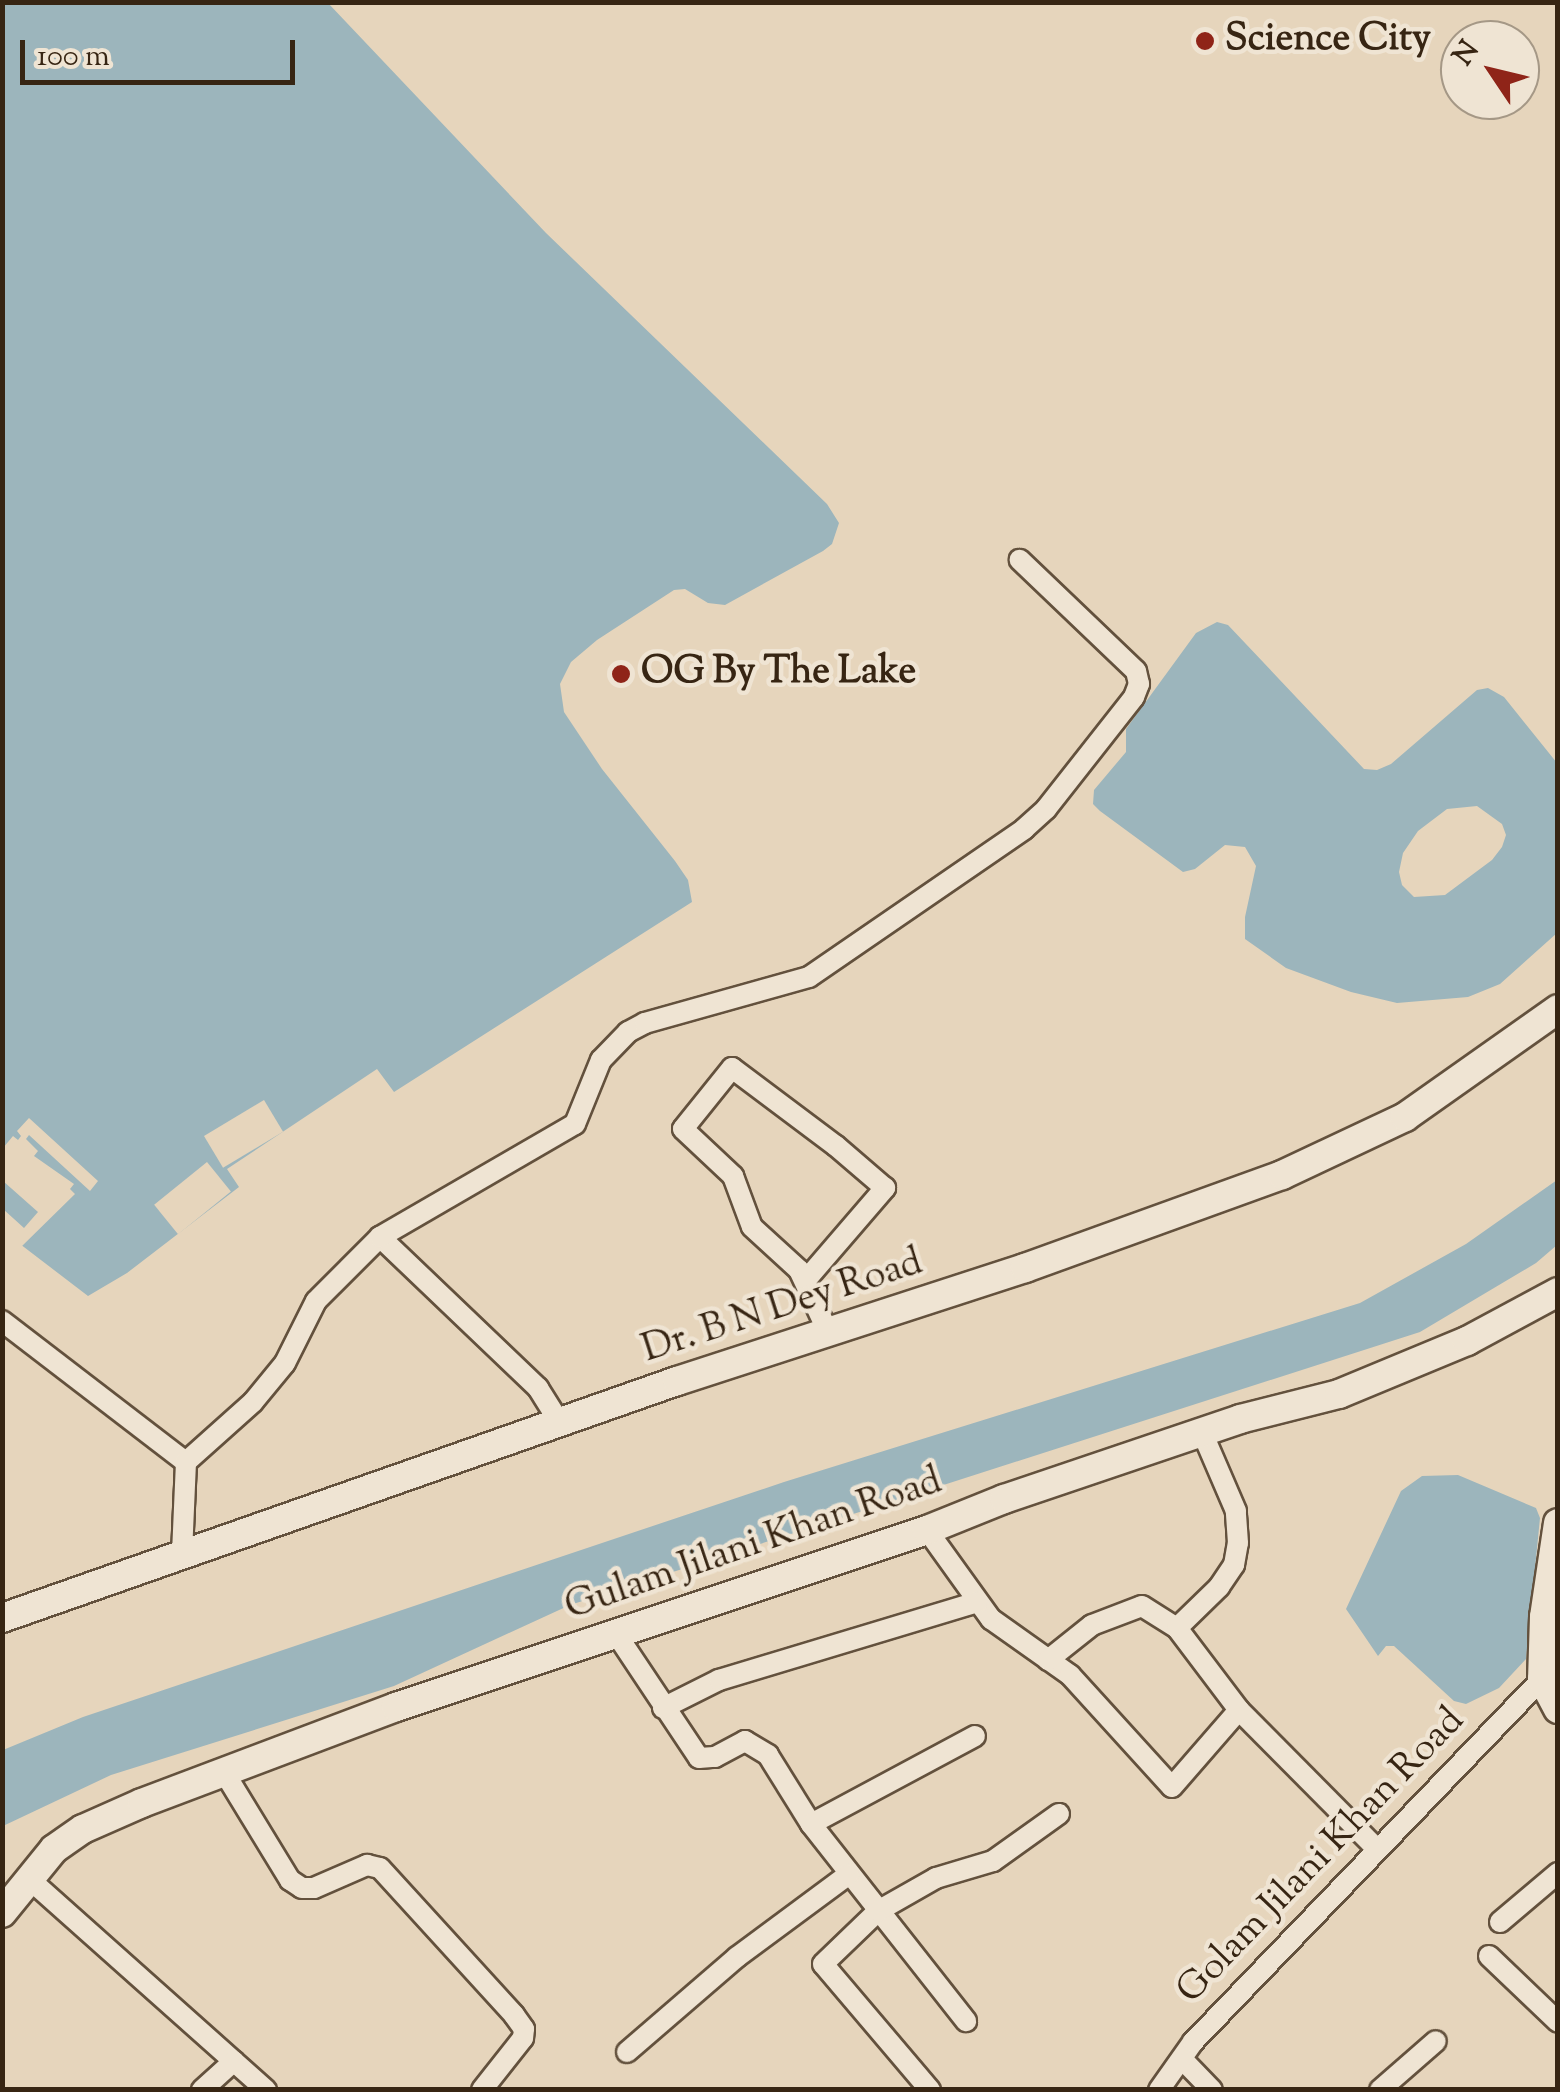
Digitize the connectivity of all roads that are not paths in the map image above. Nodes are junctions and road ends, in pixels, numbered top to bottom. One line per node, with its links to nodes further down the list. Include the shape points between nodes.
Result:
1 (1020, 560): 3 (street, via 1136,671 1139,684 1046,809 809,977 628,1032 601,1060 583,1113 561,1136)
2 (1558, 1009): 7 (street, Dr. B N Dey Road, via 1405,1118 1282,1175)
3 (380, 1237): 8 (street, via 538,1388); 10 (street, via 316,1301 285,1363 253,1402)
4 (805, 1281): 4 (street, via 752,1227 733,1176 684,1129 732,1068 885,1188); 7 (street)
5 (1558, 1292): 9 (street, Gulam Jilani Khan Road, via 1466,1341 1339,1394)
6 (2, 1321): 10 (street)
7 (828, 1332): 8 (street, Dr. B N Dey Road)
8 (558, 1422): 13 (street, Dr. B N Dey Road)
9 (1202, 1432): 12 (street, Gulam Jilani Khan Road); 16 (street, via 1236,1511 1238,1543 1234,1565 1219,1587)
10 (186, 1462): 13 (street)
11 (1558, 1523): 19 (street)
12 (927, 1530): 14 (street); 17 (street, Gulam Jilani Khan Road)
13 (182, 1554): 15 (street, Dr. B N Dey Road)
14 (977, 1602): 18 (street); 20 (street, via 719,1680)
15 (2, 1618)
16 (1177, 1628): 18 (street, via 1142,1606 1092,1625); 22 (street)
17 (615, 1632): 20 (street); 24 (street, Gulam Jilani Khan Road)
18 (1048, 1660): 22 (street, via 1070,1675 1172,1787)
19 (1542, 1678): 21 (street); 27 (street, Golam Jilani Khan Road)
20 (664, 1708): 26 (street, via 699,1758 745,1741 768,1754)
21 (1558, 1709)
22 (1239, 1710): 27 (street)
23 (975, 1736): 26 (street)
24 (224, 1772): 30 (street, Gulam Jilani Khan Road, via 84,1829); 43 (street, via 290,1880 314,1888 367,1866 380,1868 514,2015 523,2038)
25 (1059, 1814): 31 (street, via 994,1862 936,1878)
26 (811, 1824): 29 (street)
27 (1377, 1850): 39 (street, Golam Jilani Khan Road)
28 (1558, 1872): 33 (street)
29 (849, 1874): 31 (street); 38 (street, via 737,1957)
30 (27, 1877): 32 (street, Gulam Jilani Khan Road); 40 (street)
31 (878, 1911): 35 (street); 44 (street, via 823,1964)
32 (2, 1913)
33 (1500, 1922)
34 (1489, 1956): 36 (street)
35 (966, 2021)
36 (1558, 2022)
37 (1436, 2041): 47 (street)
38 (627, 2052)
39 (1182, 2059): 45 (street, Golam Jilani Khan Road); 46 (street)
40 (234, 2060): 41 (street); 42 (street)
41 (202, 2090)
42 (266, 2090)
43 (482, 2090)
44 (930, 2090)
45 (1159, 2090)
46 (1212, 2090)
47 (1380, 2090)

